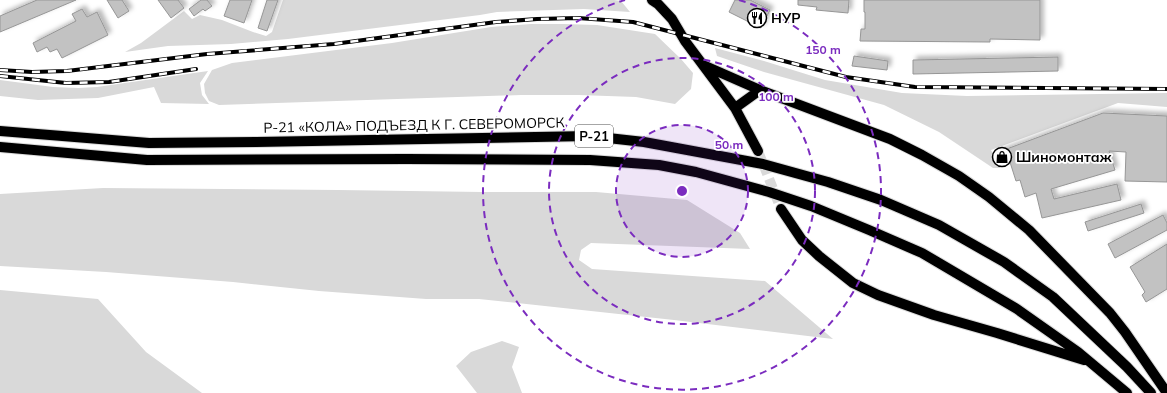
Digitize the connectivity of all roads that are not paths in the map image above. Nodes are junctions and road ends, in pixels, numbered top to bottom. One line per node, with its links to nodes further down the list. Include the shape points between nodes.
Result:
1 (652, 0): 2 (main road, via 672,19)
2 (703, 65): 3 (main road); 4 (main road)
3 (760, 90): 4 (main road); 12 (main road, via 890,139 959,176 989,197 1029,230 1110,313)
4 (735, 108): 7 (main road)
5 (0, 131): 11 (main road, Р-21 «КОЛА» ПОДЪЕЗД К Г. СЕВЕРОМОРСК / Р-21, via 149,143 590,136 644,142 763,164 881,200 939,225 1004,262 1053,297)
6 (0, 147): 9 (main road, Р-21, via 147,160 582,160 667,166 769,192 811,206 922,253 1017,309)
7 (758, 151)
8 (781, 209): 9 (main road, via 802,240 853,283 934,315)
9 (1090, 362): 10 (main road, Р-21)
10 (1127, 393)
11 (1151, 393)
12 (1167, 393)

